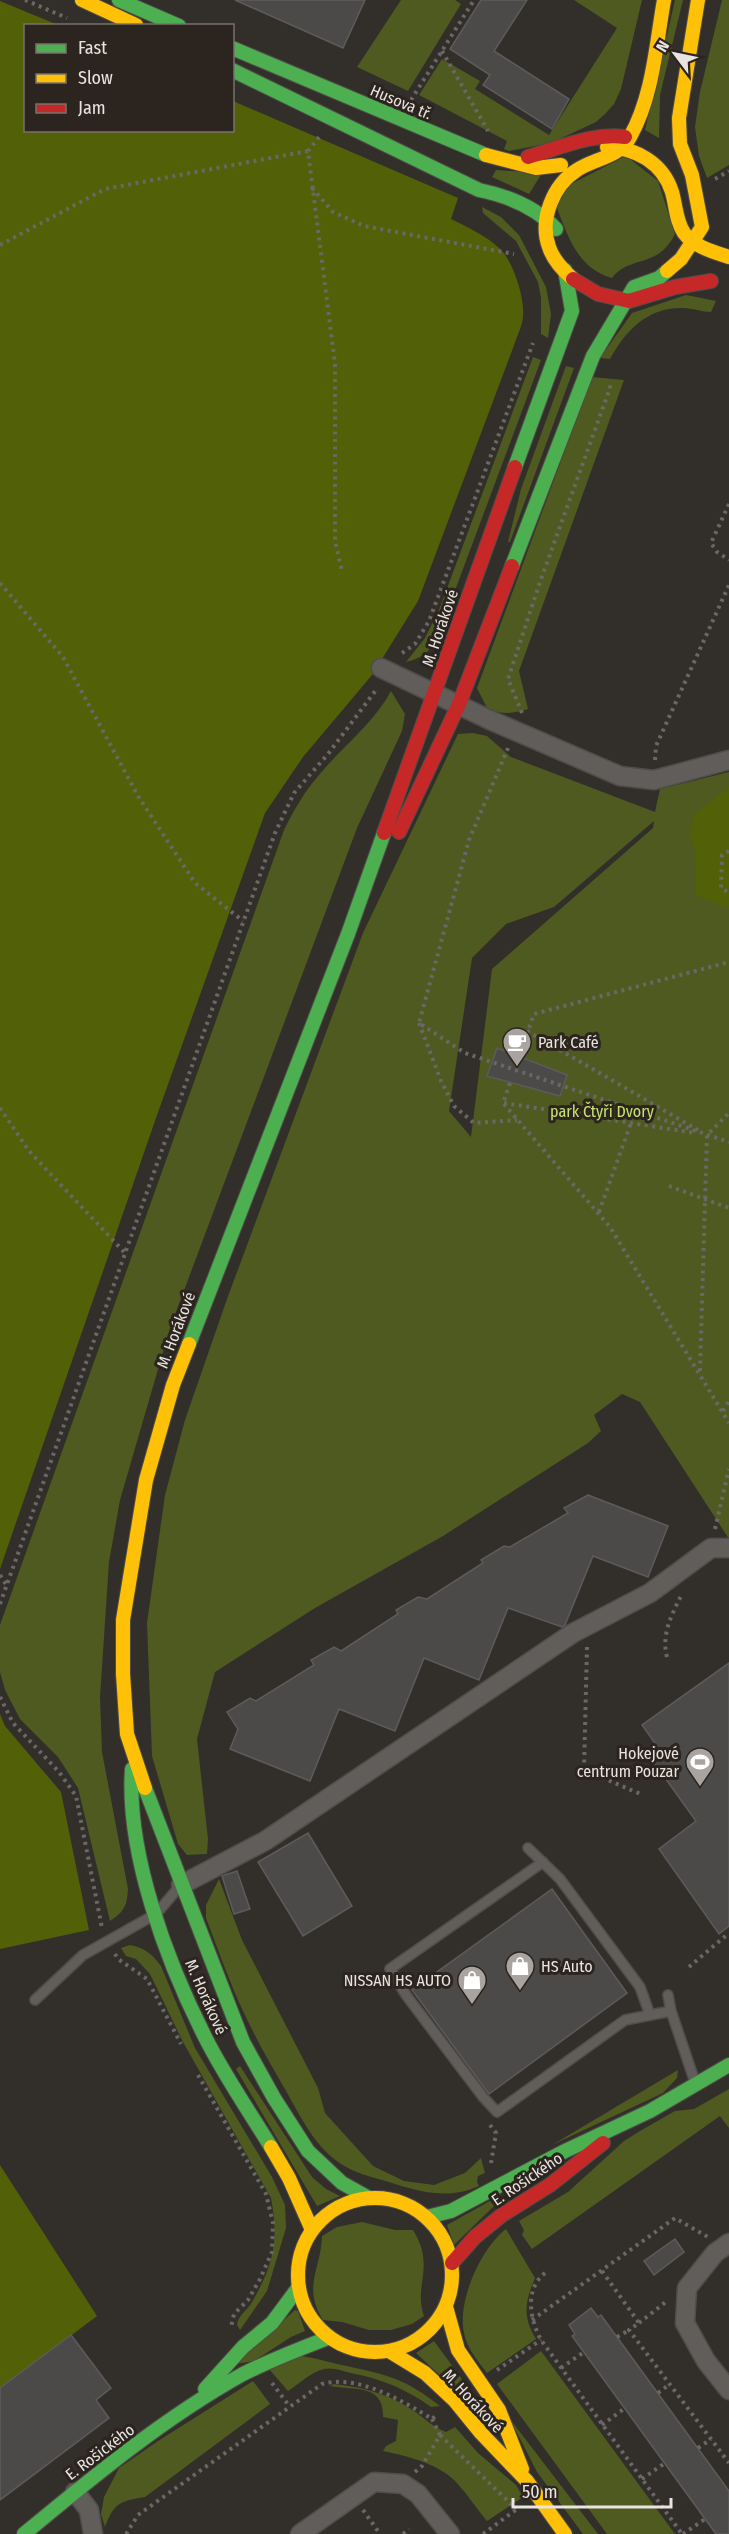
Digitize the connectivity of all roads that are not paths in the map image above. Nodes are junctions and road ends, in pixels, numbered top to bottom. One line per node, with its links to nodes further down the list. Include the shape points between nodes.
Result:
1 (82, 0): 5 (street)
2 (119, 0): 6 (street)
3 (662, 0): 10 (street); 13 (street, via 643,109)
4 (696, 0): 9 (street); 22 (street, via 679,118 680,144 692,175)
5 (132, 24)
6 (174, 24)
7 (234, 49): 16 (street, Husova tř., via 493,158)
8 (234, 71): 18 (street)
9 (670, 89)
10 (629, 105)
11 (666, 111): 15 (street)
12 (617, 128): 13 (street); 14 (street); 16 (street)
13 (627, 144): 14 (street); 15 (street, via 649,146); 20 (street, via 608,158 568,176); 24 (street, via 661,171 671,190 676,217)
14 (602, 148): 17 (street)
15 (667, 155): 19 (street)
16 (510, 161): 17 (street, Husova tř., via 536,168)
17 (561, 165): 20 (street, via 544,189)
18 (492, 195): 20 (street, via 507,196); 21 (street)
19 (690, 211): 22 (street); 24 (street)
20 (540, 215): 21 (street); 23 (street); 28 (street, via 554,225 567,251 589,276)
21 (533, 226): 23 (street); 32 (street, via 538,248 558,288)
22 (702, 227): 24 (street); 25 (street)
23 (546, 237): 27 (street)
24 (689, 237): 25 (street, via 701,247); 26 (street, via 681,260); 28 (street, via 665,259 626,276)
25 (729, 255)
26 (670, 268): 29 (street, via 659,278); 31 (street, via 715,282 670,288)
27 (566, 270): 30 (street, via 592,293); 32 (street, M. Horákové, via 572,311)
28 (618, 285): 29 (street); 30 (street)
29 (634, 287): 31 (street)
30 (612, 300): 31 (street); 33 (street, via 593,339)
31 (626, 302): 33 (street)
32 (565, 334): 35 (street, M. Horákové)
33 (591, 361): 36 (street, M. Horákové)
34 (381, 668): 35 (street)
35 (435, 693): 36 (street); 38 (street, M. Horákové)
36 (459, 704): 37 (street, via 620,776 654,780); 38 (street, M. Horákové)
37 (729, 760)
38 (348, 934): 40 (street, M. Horákové, via 173,1385 146,1480 123,1620 127,1734)
39 (729, 1548): 43 (street, via 711,1548 650,1593 573,1633 265,1841)
40 (133, 1757): 43 (street, M. Horákové); 44 (street, M. Horákové, via 130,1796 139,1857)
41 (528, 1848): 42 (lane)
42 (543, 1862): 48 (lane, via 560,1879 640,1987); 48 (lane, via 390,1969 406,1995 497,2112 625,2020)
43 (181, 1885): 44 (lane); 52 (street, M. Horákové, via 243,2042 274,2098 309,2151 342,2183)
44 (156, 1914): 46 (lane, via 83,1955); 54 (street, M. Horákové, via 165,1945 205,2037 289,2178)
45 (668, 1995): 47 (lane)
46 (35, 2000)
47 (670, 2011): 48 (lane); 50 (lane)
48 (650, 2014)
49 (729, 2065): 50 (street, E. Rošického)
50 (696, 2084): 51 (street, E. Rošického)
51 (623, 2124): 53 (street, E. Rošického, via 451,2211); 56 (street, E. Rošického, via 558,2179 493,2222)
52 (369, 2198): 53 (street, via 410,2205); 54 (street, via 347,2203 327,2214)
53 (427, 2217): 56 (street, via 439,2230)
54 (312, 2230): 57 (street, via 297,2268)
55 (721, 2241): 61 (street, via 687,2288 685,2323 706,2361)
56 (452, 2263): 58 (street, via 452,2286)
57 (298, 2288): 59 (street, via 314,2324); 62 (street, E. Rošického, via 272,2323 220,2370)
58 (446, 2307): 60 (street, via 432,2328 412,2343); 63 (street, M. Horákové, via 458,2350 499,2410)
59 (328, 2338): 60 (street, via 368,2353); 62 (street, E. Rošického, via 291,2350)
60 (389, 2351): 63 (street, M. Horákové, via 425,2373 455,2401)
61 (729, 2390)
62 (198, 2399): 64 (street, E. Rošického)
63 (527, 2481): 69 (street, M. Horákové)
64 (75, 2492): 65 (street, E. Rošického); 66 (street, via 89,2510)
65 (24, 2534)
66 (93, 2534)
67 (300, 2534): 68 (street, via 374,2482 403,2484 418,2494)
68 (450, 2534)
69 (565, 2534)

